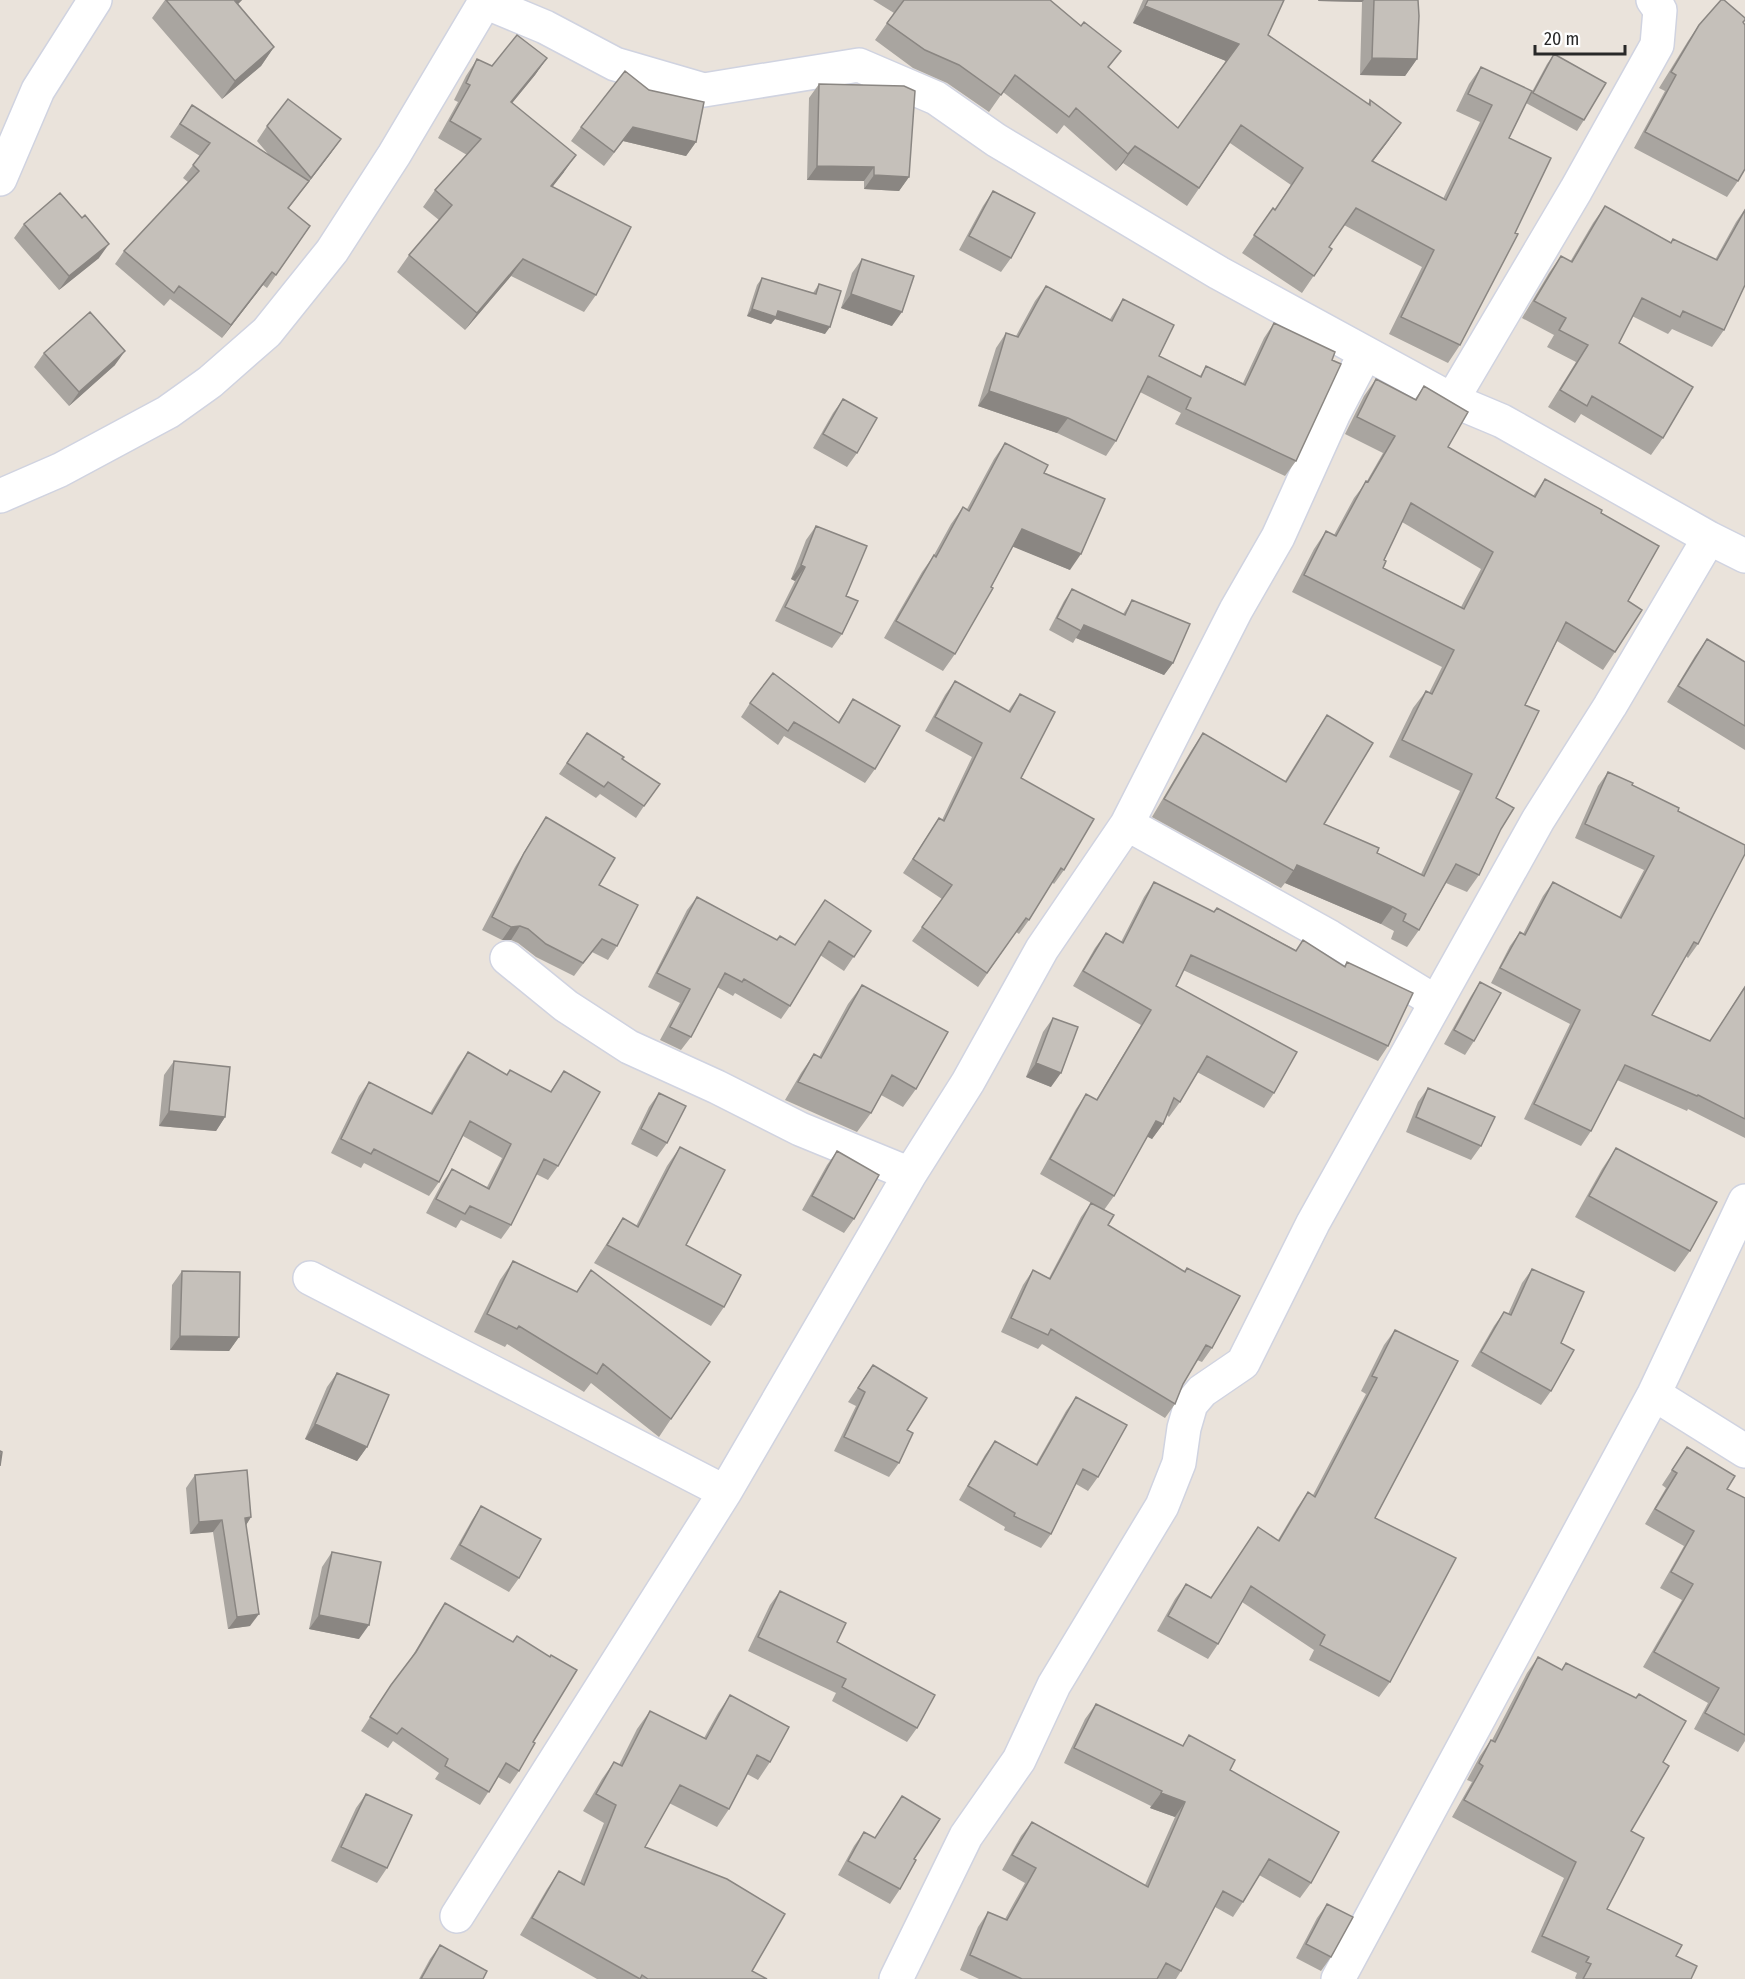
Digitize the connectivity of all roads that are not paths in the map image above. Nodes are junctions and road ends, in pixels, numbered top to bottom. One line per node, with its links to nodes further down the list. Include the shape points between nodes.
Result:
1 (95, 0): 4 (street, via 38,90)
2 (1653, 0): 6 (street, via 1660,10 1657,45)
3 (486, 1): 5 (street, via 615,64 704,90 859,65 936,98 996,140 1188,255); 7 (street, via 338,242 267,332 210,382 168,412 60,470)
4 (0, 179)
5 (1365, 354): 6 (street); 10 (street, via 1278,537 1236,610)
6 (1452, 400): 8 (street, via 1502,421)
7 (0, 496)
8 (1710, 538): 9 (street); 12 (street, via 1538,820)
9 (1744, 552)
10 (1127, 824): 12 (street, via 1330,937); 13 (street, via 1042,949 968,1082)
11 (507, 958): 13 (street, via 566,1006 629,1047 800,1129)
12 (1436, 1002): 20 (street, via 1313,1223 1243,1363 1202,1391 1191,1404 1179,1463 1162,1506 1054,1685 1019,1760 966,1836)
13 (910, 1174): 18 (street)
14 (1745, 1201): 16 (street)
15 (310, 1278): 18 (street)
16 (1654, 1394): 17 (street); 21 (street)
17 (1745, 1451)
18 (724, 1492): 19 (street)
19 (457, 1916)
20 (896, 1979)
21 (1338, 1979)

